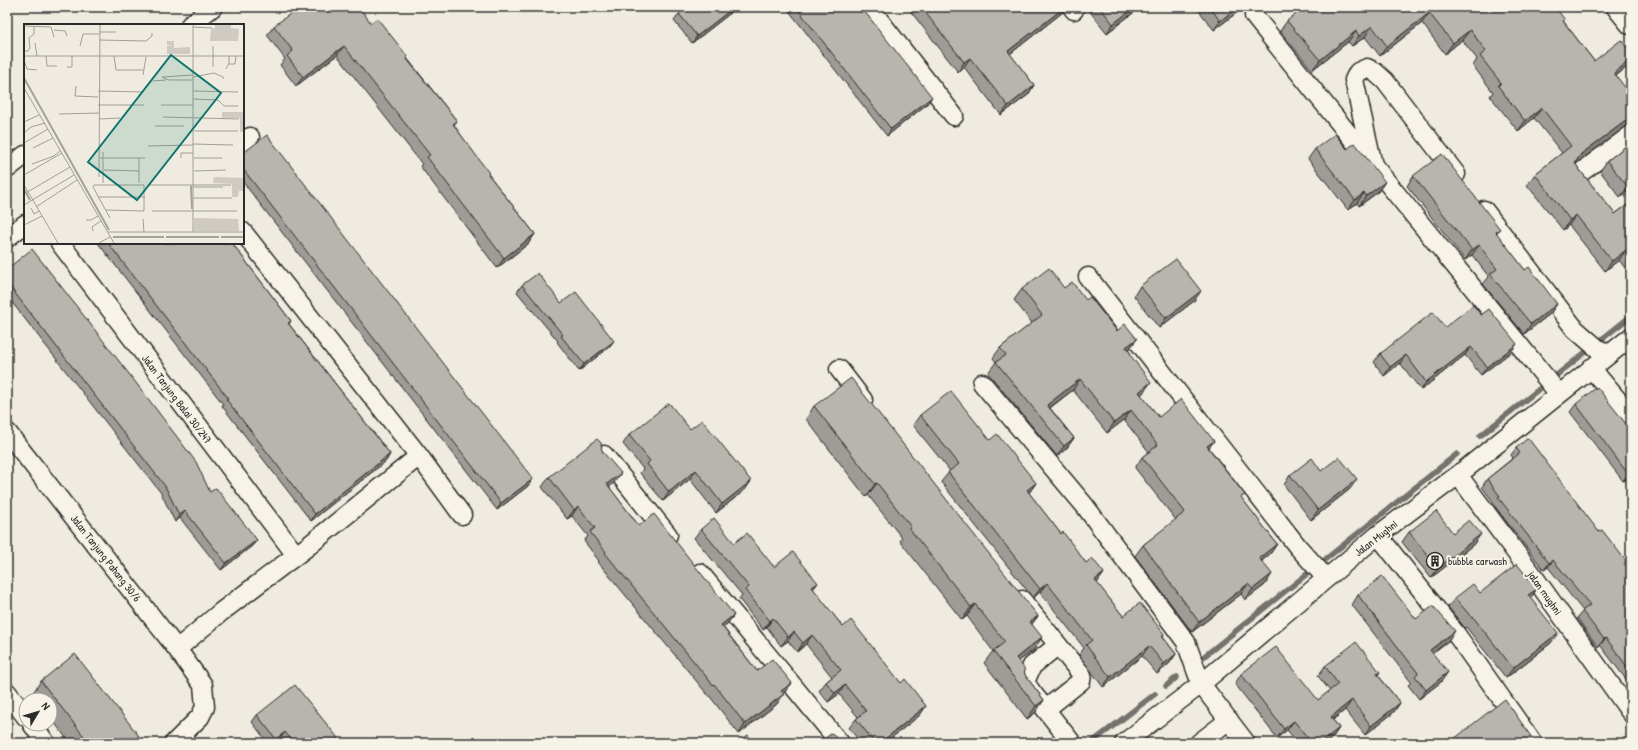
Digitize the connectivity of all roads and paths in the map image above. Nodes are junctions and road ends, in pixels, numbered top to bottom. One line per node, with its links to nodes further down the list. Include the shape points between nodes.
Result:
1 (213, 7): 5 (street)
2 (869, 7): 7 (street)
3 (1618, 7): 6 (street)
4 (1254, 16): 10 (street)
5 (191, 24)
6 (1631, 24)
7 (954, 116)
8 (1631, 135): 12 (street)
9 (24, 156): 11 (street)
10 (1373, 165): 19 (street, via 1354,80 1358,72 1367,68 1385,81 1575,329); 23 (street)
11 (7, 169)
12 (1580, 173)
13 (24, 225): 15 (street)
14 (244, 233): 28 (street)
15 (7, 238)
16 (61, 244): 32 (street, Jalan Tanjung Balai 30/247)
17 (1088, 277): 33 (street, via 1298,547)
18 (1631, 337): 19 (street, Jalan Mughni)
19 (1599, 348): 20 (street, Jalan Mughni)
20 (1591, 368): 23 (street, Jalan Mughni); 25 (street)
21 (839, 369): 24 (street)
22 (982, 382): 37 (street, via 1085,506 1186,642)
23 (1557, 392): 29 (street, Jalan Mughni)
24 (874, 412)
25 (1631, 416)
26 (7, 432): 36 (street, Jalan Tanjung Pahang 30/6)
27 (604, 454): 46 (street)
28 (419, 456): 30 (street); 32 (street)
29 (1458, 475): 31 (street, Jalan Mughni); 41 (street, jalan mughni)
30 (462, 515)
31 (1378, 535): 33 (street, Jalan Mughni); 51 (street, via 1456,634)
32 (296, 555): 36 (street)
33 (1326, 578): 37 (street, Jalan Mughni)
34 (1011, 587): 35 (street)
35 (1058, 645): 40 (street, via 1032,666 1025,682); 40 (street, via 1083,678)
36 (177, 649): 45 (street, Jalan Tanjung Pahang 30/6, via 203,685 205,707 200,717)
37 (1201, 684): 42 (street); 48 (street, Jalan Mughni)
38 (7, 692): 39 (street)
39 (18, 706)
40 (1046, 709): 47 (street)
41 (1631, 713)
42 (1229, 720): 49 (street); 50 (street)
43 (38, 732): 44 (street)
44 (46, 743)
45 (174, 743)
46 (840, 743)
47 (1072, 743)
48 (1124, 743)
49 (1199, 743)
50 (1246, 743)
51 (1533, 743)

